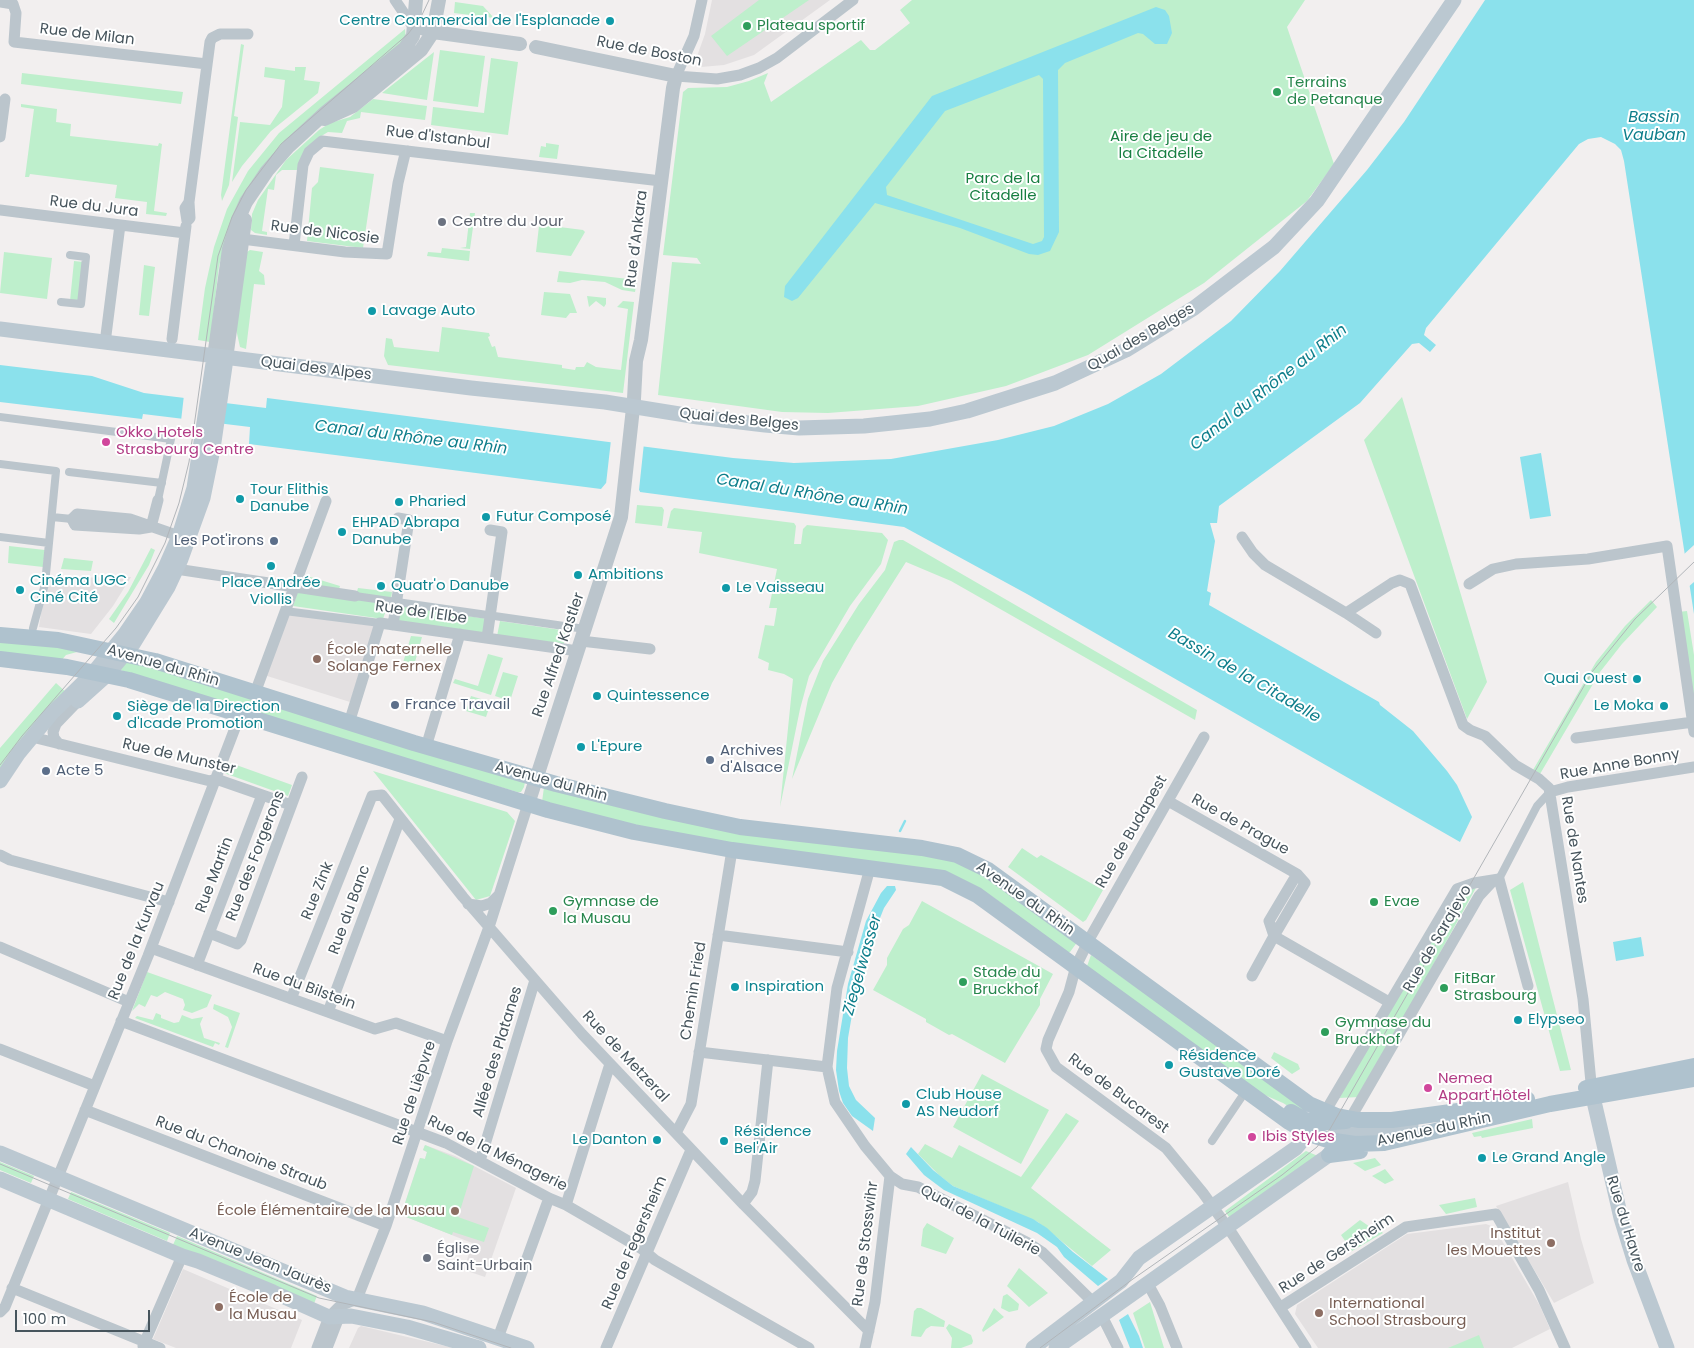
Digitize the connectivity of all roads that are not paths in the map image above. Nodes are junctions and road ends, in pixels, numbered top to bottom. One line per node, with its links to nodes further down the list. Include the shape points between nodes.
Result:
1 (395, 0): 8 (street)
2 (416, 0): 8 (street)
3 (439, 0): 9 (street)
4 (702, 0): 14 (street, via 694,36)
5 (854, 0): 14 (street, Rue de Boston, via 759,68 740,76 717,79)
6 (1454, 0): 32 (main road, Quai des Belges, via 1305,216 1257,261 1194,308 1151,336 1091,368 1047,386 967,411 864,426 799,428)
7 (0, 2): 13 (street, Rue de Milan, via 13,4 16,14 14,42)
8 (414, 28): 9 (street); 16 (street, via 405,48)
9 (433, 32): 11 (street); 16 (street, via 421,50 362,99)
10 (248, 34): 13 (street, via 220,34 212,38)
11 (520, 44)
12 (536, 47): 14 (street, Rue de Boston)
13 (207, 64): 23 (street, via 189,202 190,218 186,221)
14 (676, 76): 19 (street, Rue d'Ankara)
15 (5, 98): 17 (street)
16 (309, 128): 20 (street, via 288,146)
17 (0, 136)
18 (408, 151): 19 (street, Rue d'Istanbul); 25 (street, Rue d'Istanbul, via 333,140 317,143 303,165); 25 (street, Rue de Nicosie, via 398,183 387,254)
19 (661, 181): 32 (street, Rue d'Ankara)
20 (259, 182): 24 (street, via 246,214); 31 (street, via 246,202 232,236 226,268)
21 (0, 210): 22 (street, Rue du Jura)
22 (120, 225): 23 (street, Rue du Jura); 30 (street)
23 (185, 234): 29 (street)
24 (242, 239): 25 (street, Rue de Nicosie); 31 (street)
25 (294, 245)
26 (70, 255): 27 (street, via 86,257 81,304)
27 (61, 302)
28 (0, 329): 30 (main road, Quai des Alpes)
29 (172, 339)
30 (105, 343): 31 (main road, Quai des Alpes)
31 (220, 358): 32 (main road, Quai des Alpes); 34 (main road)
32 (632, 406): 64 (street, Rue Alfred Kastler, via 621,517)
33 (0, 417): 37 (street, via 171,439)
34 (209, 440): 45 (main road); 49 (main road, via 203,498)
35 (0, 464): 40 (street, via 56,470)
36 (69, 472): 37 (street)
37 (162, 483): 38 (street)
38 (158, 500): 43 (street)
39 (326, 501): 51 (street)
40 (52, 517): 42 (street); 48 (street)
41 (398, 518): 53 (street, via 409,520)
42 (72, 519): 43 (street, via 77,514 121,518 141,521)
43 (151, 527): 45 (street)
44 (490, 530): 56 (street, via 502,532)
45 (179, 536): 66 (main road)
46 (0, 537): 48 (street)
47 (1242, 537): 55 (street, via 1265,565)
48 (49, 543): 59 (street, via 46,584)
49 (176, 569): 51 (street, Rue de l'Elbe); 66 (main road, via 156,608)
50 (1469, 584): 73 (street, via 1493,569 1509,565 1588,559 1667,546)
51 (295, 586): 52 (street, Rue de l'Elbe); 54 (street)
52 (356, 596): 53 (street, Rue de l'Elbe)
53 (396, 601): 56 (street, Rue de l'Elbe); 58 (street)
54 (285, 611): 57 (street, Rue de l'Elbe); 69 (street)
55 (1346, 613): 60 (street); 84 (street, Rue de Nantes, via 1392,583 1400,580 1410,584 1427,622 1463,725 1485,736 1515,765 1544,782)
56 (491, 615): 63 (street); 64 (street, Rue de l'Elbe)
57 (380, 623): 58 (street, Rue de l'Elbe); 72 (street)
58 (393, 624): 61 (street, Rue de l'Elbe)
59 (33, 628)
60 (1376, 633)
61 (460, 634): 63 (street, Rue de l'Elbe); 78 (street)
62 (0, 635): 66 (main road, Avenue du Rhin, via 58,640)
63 (487, 638): 64 (street, Rue de l'Elbe, via 517,646)
64 (582, 640): 65 (street); 82 (street, Rue Alfred Kastler)
65 (650, 650)
66 (118, 652): 68 (main road); 69 (main road, Avenue du Rhin)
67 (0, 660): 68 (main road, Avenue du Rhin)
68 (100, 673): 70 (main road); 71 (main road, Avenue du Rhin); 74 (main road, via 52,713)
69 (255, 693): 72 (main road, Avenue du Rhin)
70 (81, 698): 74 (main road); 77 (street, via 56,724 53,732)
71 (240, 715): 81 (street, Rue de la Kurvau); 88 (main road, Avenue du Rhin)
72 (349, 723): 78 (main road, Avenue du Rhin)
73 (1693, 727): 76 (street)
74 (32, 737): 77 (street, Rue de Munster); 83 (main road)
75 (1204, 737): 87 (street, Rue de Budapest)
76 (1576, 738)
77 (59, 744): 81 (street, Rue de Munster, via 207,780)
78 (426, 747): 82 (main road, Avenue du Rhin)
79 (1694, 768): 84 (street, Rue Anne Bonny, via 1568,786)
80 (302, 777): 89 (street, Rue des Forgerons)
81 (216, 779): 85 (street, Rue de Munster); 96 (street, Rue de la Kurvau)
82 (536, 779): 88 (street, Rue Alfred Kastler); 102 (main road, Avenue du Rhin, via 740,827 945,851 988,870)
83 (0, 781)
84 (1550, 792): 94 (street, Rue de Sarajevo, via 1537,806); 125 (street, Rue de Nantes, via 1583,999)
85 (262, 795): 89 (street, Rue de Munster); 99 (street, Rue Martin)
86 (372, 796): 90 (street, Rue de Metzeral, via 382,795); 111 (street, Rue Zink)
87 (1168, 801): 101 (street, Rue de Prague, via 1297,874 1269,921); 102 (street, Rue de Budapest)
88 (528, 804): 91 (main road, Avenue du Rhin, via 634,832); 95 (street, Rue de Lièpvre)
89 (291, 805): 99 (street, Rue des Forgerons, via 241,940 236,944)
90 (400, 819): 97 (street, Rue de Metzeral); 114 (street, Rue du Banc)
91 (732, 850): 93 (main road, Avenue du Rhin); 100 (street, Chemin Fried)
92 (0, 855): 96 (street)
93 (870, 868): 105 (street, Rue de Stosswihr); 107 (main road, Avenue du Rhin, via 918,873 959,884)
94 (1496, 880): 110 (street); 113 (street, Rue de Sarajevo, via 1463,886 1453,894); 131 (street, Rue de Sarajevo, via 1488,884 1479,896)
95 (499, 895): 97 (street, via 482,906); 98 (street, Rue de Lièpvre)
96 (169, 902): 104 (street, Rue de la Kurvau)
97 (468, 904): 98 (street, Rue de Metzeral)
98 (489, 927): 109 (street, Rue de Metzeral); 116 (street, Rue de Lièpvre)
99 (209, 933): 106 (street, Rue Martin)
100 (718, 935): 105 (street); 118 (street, Chemin Fried)
101 (1274, 936): 108 (street); 113 (street)
102 (1088, 943): 107 (street, Avenue du Rhin); 128 (main road, Avenue du Rhin, via 1311,1105)
103 (0, 947): 112 (street)
104 (151, 948): 106 (street, Rue du Bilstein); 112 (street, Rue de la Kurvau)
105 (848, 952): 121 (street, Rue de Stosswihr, via 837,988)
106 (197, 965): 111 (street, Rue du Bilstein)
107 (1076, 966): 126 (main road, Avenue du Rhin); 143 (street, Rue de Bucarest, via 1069,992 1048,1040 1048,1056 1056,1067 1166,1148)
108 (1252, 976)
109 (535, 980): 120 (street, Rue de Metzeral); 135 (street, Allée des Platanes)
110 (1528, 986)
111 (291, 998): 114 (street, Rue du Bilstein)
112 (129, 1002): 115 (street, Rue de la Kurvau)
113 (1389, 1002): 128 (street, Rue de Sarajevo)
114 (328, 1012): 116 (street, Rue du Bilstein, via 375,1029 396,1023)
115 (121, 1021): 124 (street, Rue de la Kurvau); 129 (street, Rue de la Ménagerie)
116 (447, 1040): 129 (street, Rue de Lièpvre)
117 (0, 1049): 124 (street)
118 (699, 1052): 119 (street); 130 (street, Chemin Fried, via 692,1104)
119 (768, 1060): 121 (street); 141 (street, via 756,1181)
120 (610, 1064): 130 (street, Rue de Metzeral); 142 (street)
121 (828, 1066): 137 (street, Rue de Stosswihr, via 835,1102)
122 (1694, 1066): 125 (main road, Avenue du Rhin)
123 (1694, 1079): 125 (main road, Avenue du Rhin)
124 (95, 1086): 127 (street, Rue de la Kurvau)
125 (1592, 1092): 131 (main road, Avenue du Rhin, via 1392,1120); 131 (main road, Avenue du Rhin, via 1384,1143 1355,1144); 173 (main road, Rue du Havre, via 1621,1218)
126 (1245, 1095): 128 (main road, Avenue du Rhin); 132 (street)
127 (85, 1110): 136 (street, Rue de la Kurvau); 144 (street, Rue du Chanoine Straub)
128 (1317, 1123): 131 (main road, Avenue du Rhin); 131 (main road, Avenue du Rhin); 143 (main road, via 1296,1148)
129 (417, 1132): 135 (street, Rue de la Ménagerie); 144 (street, Rue de Lièpvre)
130 (676, 1133): 133 (street, Rue de Metzeral)
131 (1340, 1136): 145 (main road)
132 (1212, 1141)
133 (691, 1150): 141 (street, Rue de Metzeral); 146 (street, Rue de Fegersheim)
134 (0, 1153): 136 (main road, Avenue Jean Jaurès)
135 (480, 1161): 139 (street, Rue de la Ménagerie)
136 (60, 1173): 140 (street, Rue de la Kurvau); 150 (main road, Avenue Jean Jaurès, via 306,1282)
137 (890, 1176): 151 (street, Quai de la Tuilerie, via 1030,1244); 156 (street, Rue de Stosswihr)
138 (0, 1179): 140 (main road, Avenue Jean Jaurès)
139 (549, 1198): 142 (street, Rue de la Ménagerie); 157 (street)
140 (48, 1200): 147 (main road, Avenue Jean Jaurès); 149 (street, Rue de la Kurvau)
141 (743, 1204): 156 (street, Rue de Metzeral)
142 (566, 1205): 146 (street, Rue de la Ménagerie)
143 (1213, 1206): 145 (street, Rue de Bucarest); 151 (main road, via 1139,1258 1121,1281)
144 (386, 1226): 150 (street, Rue de Lièpvre)
145 (1228, 1227): 148 (main road); 152 (street, Rue de Bucarest)
146 (648, 1254): 164 (street, Rue de Fegersheim); 165 (street, Rue de la Ménagerie)
147 (182, 1256): 155 (main road, Avenue Jean Jaurès); 158 (street)
148 (1148, 1284): 154 (main road); 170 (street)
149 (12, 1288): 153 (street, Rue de la Kurvau); 158 (street)
150 (358, 1299): 155 (main road); 155 (street, via 340,1306); 157 (main road, Avenue Jean Jaurès, via 423,1313)
151 (1094, 1302): 154 (main road, Quai de la Tuilerie); 167 (main road)
152 (1282, 1307): 171 (street, Rue de Bucarest); 172 (street, Rue de Gerstheim, via 1406,1227 1496,1214 1539,1290)
153 (0, 1312)
154 (1102, 1316): 168 (main road); 169 (street, Quai de la Tuilerie)
155 (340, 1317): 160 (street); 161 (street); 162 (main road, Avenue Jean Jaurès, via 407,1327)
156 (869, 1331): 166 (street, Rue de Stosswihr)
157 (498, 1338): 163 (main road, Avenue Jean Jaurès)
158 (144, 1345): 159 (street)
159 (160, 1348)
160 (316, 1348)
161 (326, 1348)
162 (479, 1348)
163 (527, 1348)
164 (606, 1348)
165 (810, 1348)
166 (865, 1348)
167 (1033, 1348)
168 (1056, 1348)
169 (1118, 1348)
170 (1177, 1348)
171 (1306, 1348)
172 (1565, 1348)
173 (1668, 1348)

